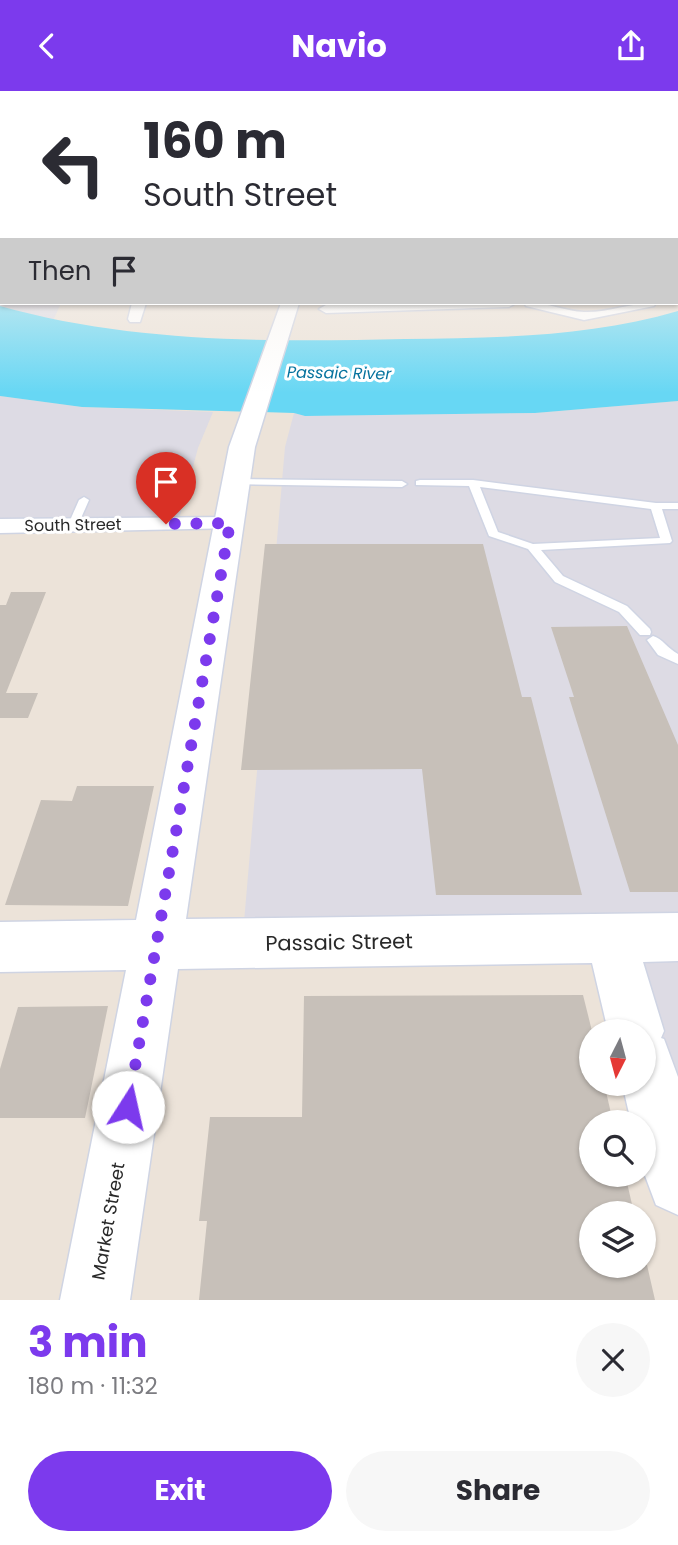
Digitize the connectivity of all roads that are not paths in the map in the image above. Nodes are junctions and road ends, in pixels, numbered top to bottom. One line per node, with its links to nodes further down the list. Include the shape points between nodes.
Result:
1 (138, 305): 7 (street)
2 (289, 305): 12 (street, Market Street, via 242,447)
3 (385, 305): 6 (street)
4 (539, 305): 5 (street, via 584,316)
5 (641, 305)
6 (326, 309)
7 (135, 319)
8 (473, 483): 10 (lane); 13 (lane); 17 (lane, via 493,534)
9 (402, 484): 12 (lane)
10 (420, 484)
11 (84, 500): 15 (lane)
12 (233, 503): 15 (street, South Street); 21 (street, Market Street)
13 (656, 506): 14 (lane); 17 (lane, via 666,541)
14 (678, 506)
15 (73, 525): 16 (street, South Street)
16 (0, 526)
17 (532, 547): 18 (lane, via 559,579 623,609 663,652)
18 (678, 659)
19 (678, 937): 20 (street, Passaic Street)
20 (611, 938): 21 (street, Passaic Street); 23 (street)
21 (155, 945): 22 (street, Passaic Street); 26 (street, Market Street)
22 (0, 947)
23 (633, 1019)
24 (654, 1096): 25 (street)
25 (678, 1183)
26 (95, 1300)

